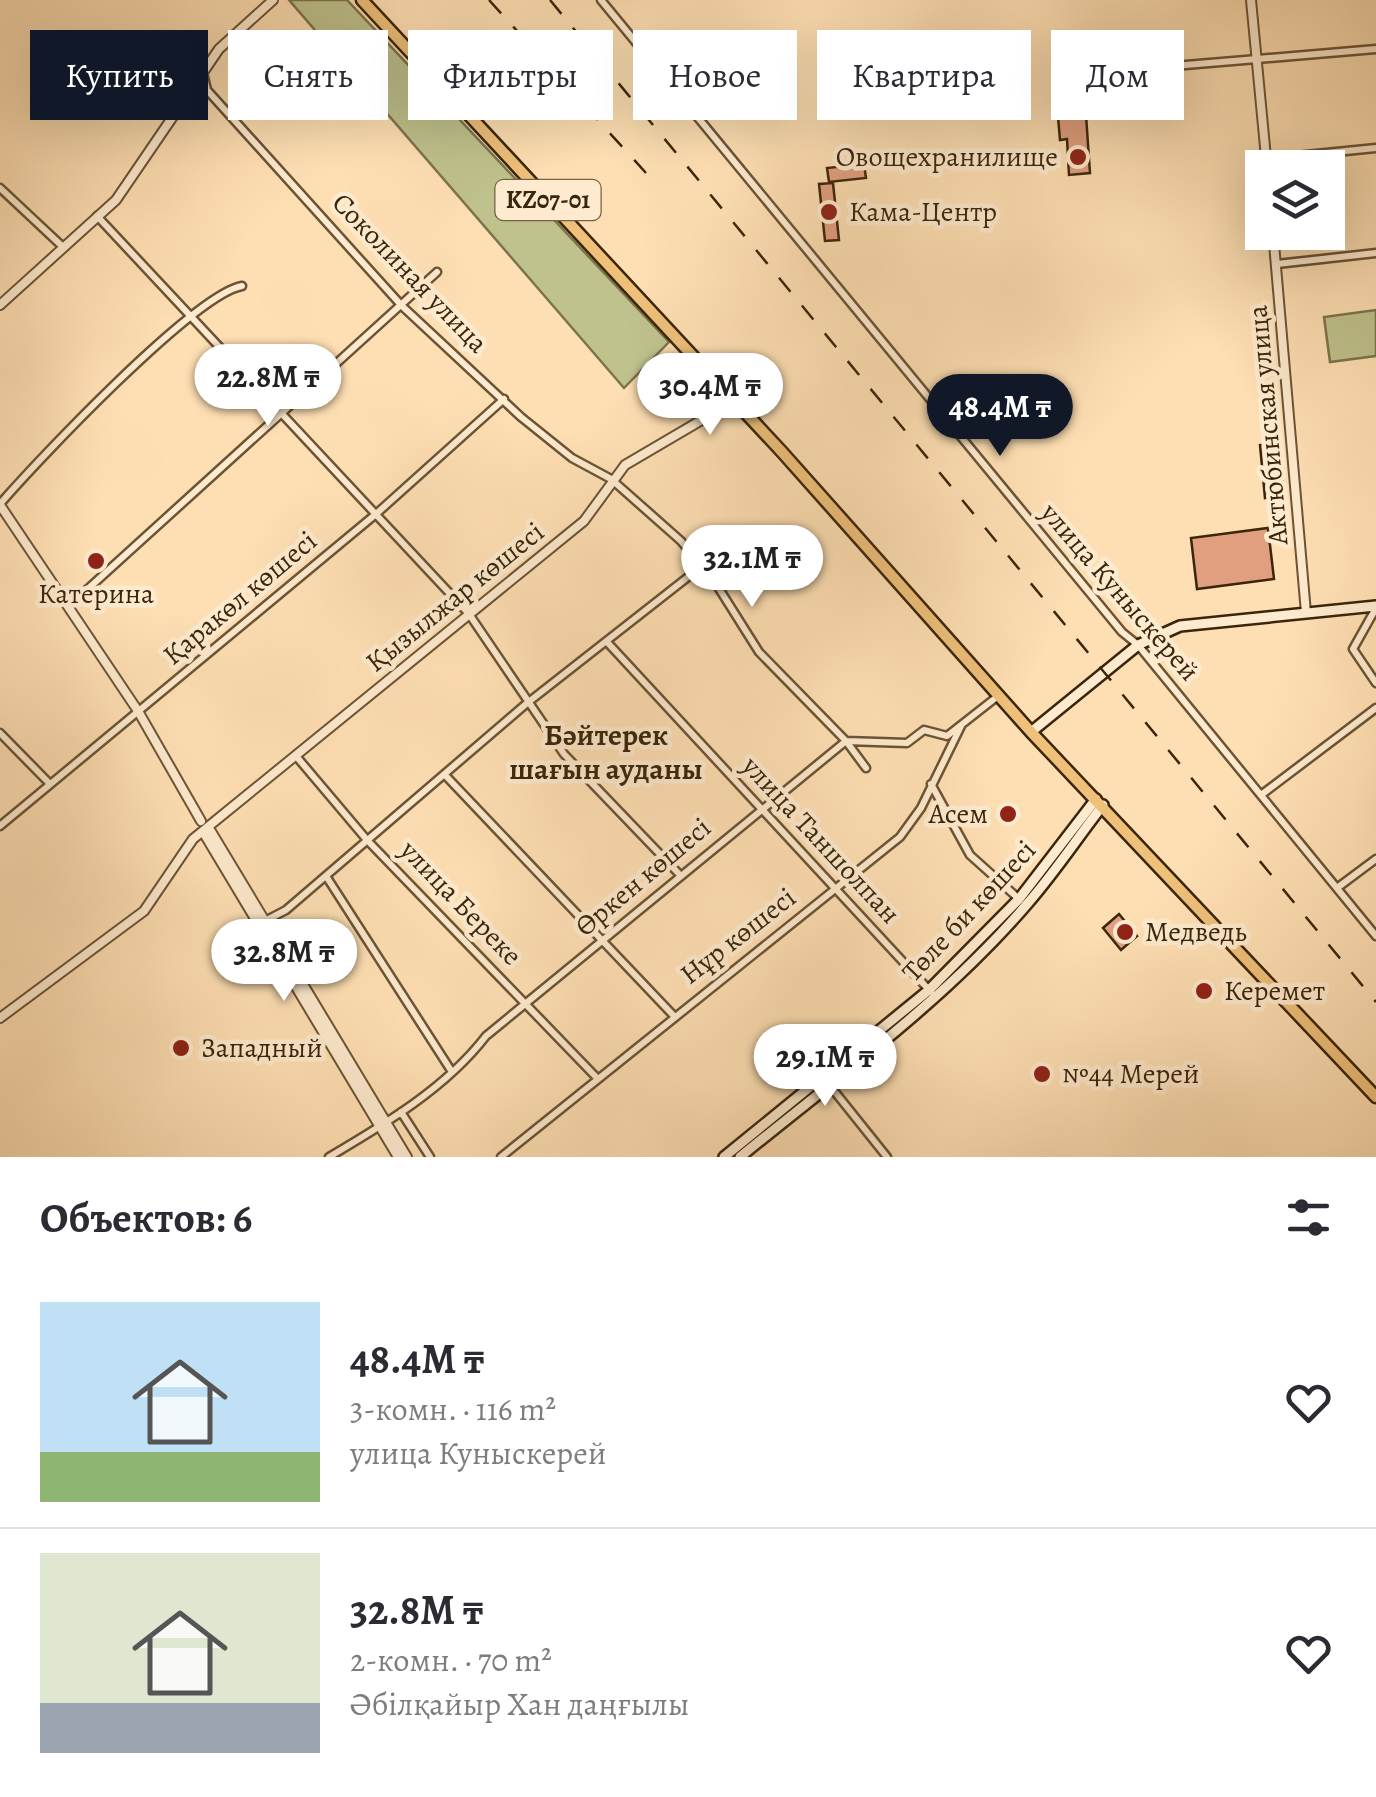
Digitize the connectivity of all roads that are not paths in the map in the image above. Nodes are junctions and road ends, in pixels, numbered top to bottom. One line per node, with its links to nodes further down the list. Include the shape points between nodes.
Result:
1 (273, 0): 8 (street)
2 (362, 0): 26 (main road, KZ07-01)
3 (601, 0): 37 (street, улица Куныскерей, via 909,379)
4 (1251, 0): 6 (street)
5 (1376, 48): 6 (street)
6 (1256, 58): 7 (street); 12 (street)
7 (1184, 65)
8 (208, 66)
9 (208, 91): 23 (street, Соколиная улица)
10 (171, 120): 15 (street, via 116,200)
11 (1376, 148): 13 (street)
12 (1266, 150)
13 (1345, 152)
14 (0, 188): 16 (street)
15 (97, 216): 16 (street); 24 (street)
16 (63, 248): 22 (street)
17 (1275, 250): 19 (street, Актюбинская улица)
18 (1376, 253): 19 (street)
19 (1276, 264): 34 (street, Актюбинская улица)
20 (437, 272): 23 (street)
21 (242, 286): 24 (street)
22 (0, 305)
23 (402, 306): 25 (street, Соколиная улица); 27 (street)
24 (187, 316): 27 (street); 29 (street)
25 (504, 399): 28 (street, Соколиная улица, via 572,458); 30 (street, Қаракөл көшесі)
26 (734, 401): 28 (street, Қызылжар көшесі, via 624,465); 39 (main road, KZ07-01)
27 (280, 416): 30 (street); 32 (street)
28 (611, 480): 31 (street, Соколиная улица); 35 (street, Қызылжар көшесі, via 584,521)
29 (0, 505): 32 (street)
30 (376, 514): 35 (street); 42 (street, Қаракөл көшесі)
31 (702, 566): 36 (street); 46 (street, Соколиная улица, via 759,652)
32 (69, 606): 42 (street)
33 (1376, 607): 34 (main road); 38 (street, via 1352,649)
34 (1306, 613): 37 (main road, via 1180,626)
35 (469, 614): 40 (street); 47 (street, Қызылжар көшесі)
36 (608, 642): 40 (street); 54 (street, улица Таншолпан)
37 (1138, 645): 45 (main road); 52 (street, улица Куныскерей)
38 (1376, 683)
39 (999, 695): 43 (street); 45 (main road, KZ07-01)
40 (526, 704): 49 (street); 60 (street, via 564,754)
41 (1376, 708): 52 (street)
42 (138, 711): 50 (street, Қаракөл көшесі); 56 (street)
43 (964, 720): 46 (street, via 940,738 924,730 906,743); 51 (street, Нұр көшесі)
44 (0, 732): 50 (street)
45 (1031, 732): 53 (main road, KZ07-01)
46 (846, 741): 48 (street, Соколиная улица); 54 (street, Өркен көшесі)
47 (296, 756): 56 (street, Қызылжар көшесі); 57 (street, улица Береке)
48 (866, 768)
49 (446, 776): 57 (street); 66 (street)
50 (50, 784): 55 (street, Қаракөл көшесі)
51 (931, 784): 61 (street, Нұр көшесі, via 900,837); 63 (street, via 970,856)
52 (1261, 795): 62 (street, улица Куныскерей)
53 (1100, 802): 63 (main road, Төле би көшесі); 67 (main road, Төле би көшесі, via 1029,902); 74 (main road, KZ07-01)
54 (760, 809): 60 (street, Өркен көшесі); 61 (street, улица Таншолпан)
55 (0, 826)
56 (204, 827): 64 (street); 70 (street, Қызылжар көшесі, via 144,911); 76 (street)
57 (366, 840): 59 (street); 68 (street, улица Береке)
58 (1376, 860): 62 (street)
59 (326, 876): 64 (street); 71 (street)
60 (681, 876): 66 (street, Өркен көшесі)
61 (834, 888): 67 (street, улица Таншолпан); 69 (street, Нұр көшесі)
62 (1337, 888): 65 (street, улица Куныскерей)
63 (1019, 900): 67 (main road, Төле би көшесі)
64 (265, 921): 76 (street)
65 (1376, 936)
66 (606, 940): 68 (street, Өркен көшесі); 69 (street)
67 (932, 993): 73 (main road, Төле би көшесі)
68 (526, 1003): 71 (street, Өркен көшесі); 72 (street, улица Береке)
69 (673, 1015): 72 (street, Нұр көшесі)
70 (0, 1018)
71 (452, 1072): 75 (street, Өркен көшесі)
72 (597, 1078): 81 (street, Нұр көшесі)
73 (826, 1081): 82 (main road, Төле би көшесі); 83 (main road, Төле би көшесі); 84 (street)
74 (1376, 1096)
75 (401, 1112): 76 (street, Өркен көшесі); 80 (street)
76 (383, 1124): 77 (street, Өркен көшесі); 78 (street); 79 (street)
77 (330, 1157)
78 (398, 1157)
79 (408, 1157)
80 (430, 1157)
81 (501, 1157)
82 (724, 1157)
83 (740, 1157)
84 (887, 1157)

